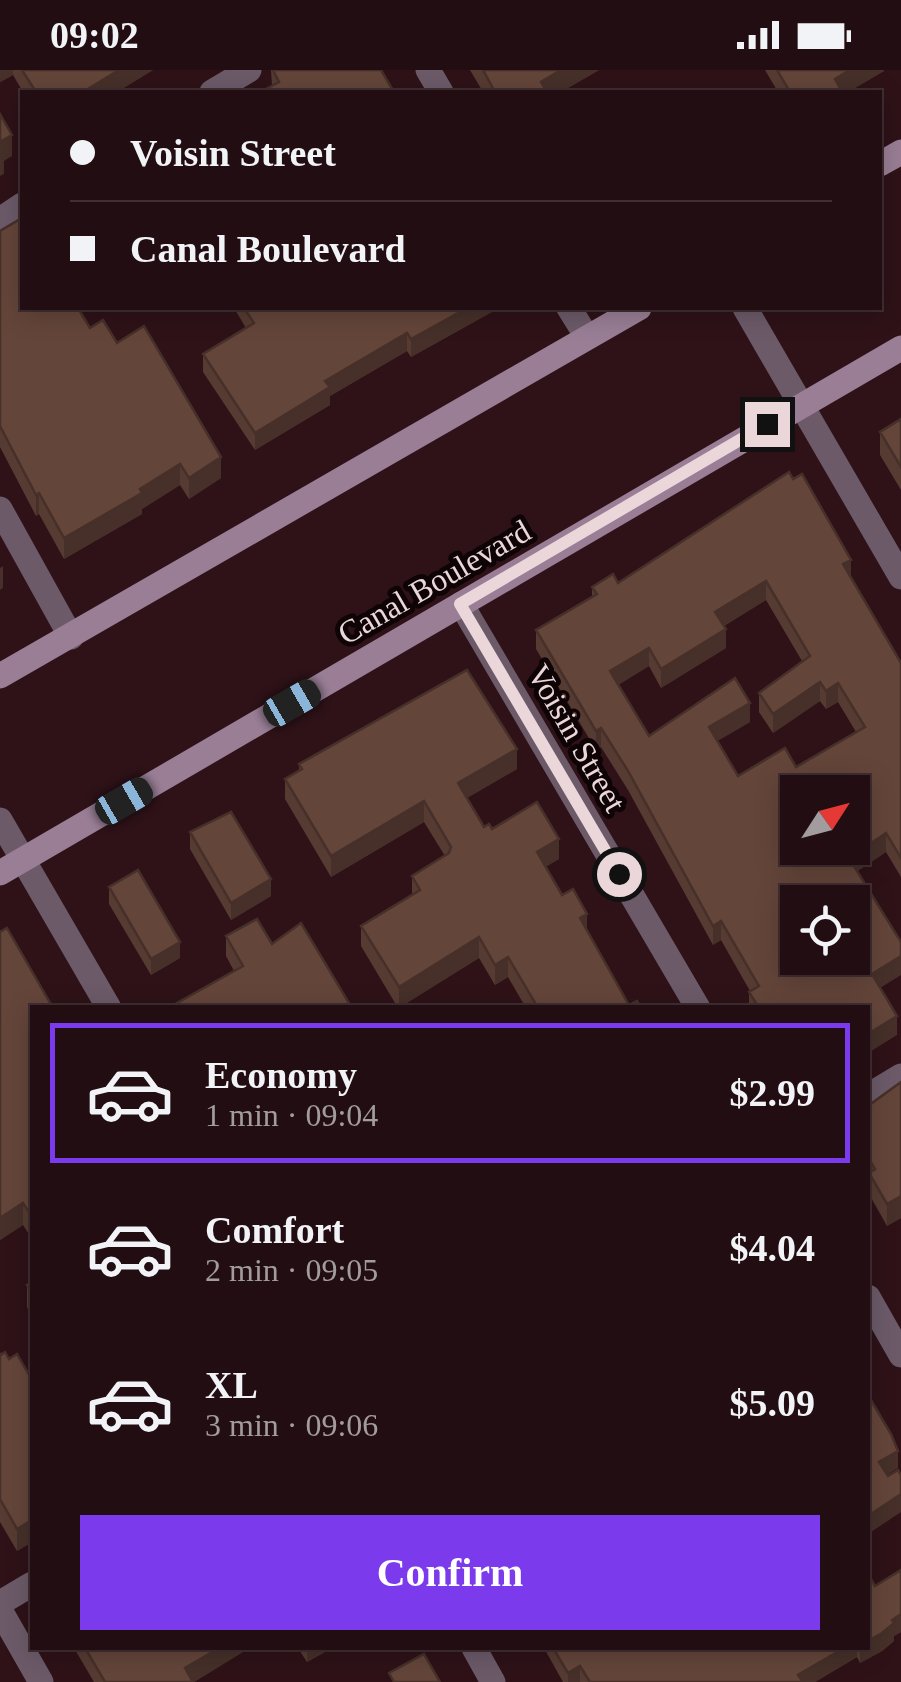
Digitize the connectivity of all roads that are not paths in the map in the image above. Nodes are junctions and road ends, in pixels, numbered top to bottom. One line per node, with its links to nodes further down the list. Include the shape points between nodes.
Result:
1 (250, 70): 2 (street)
2 (215, 90)
3 (570, 310): 6 (street)
4 (634, 310): 6 (main road)
5 (746, 310): 8 (street)
6 (586, 337): 12 (main road)
7 (901, 348): 8 (main road, Canal Boulevard)
8 (801, 404): 10 (street); 11 (main road, Canal Boulevard)
9 (0, 509): 12 (street)
10 (901, 576)
11 (460, 604): 15 (main road, Canal Boulevard); 18 (street, Voisin Street)
12 (71, 637): 13 (main road)
13 (0, 676)
14 (0, 820): 15 (street)
15 (24, 860): 16 (main road, Canal Boulevard); 17 (street)
16 (0, 873)
17 (107, 1005)
18 (696, 1005)
19 (901, 1076): 20 (street)
20 (870, 1095)
21 (870, 1301): 22 (street)
22 (901, 1355)
23 (30, 1585): 24 (street)
24 (0, 1607): 26 (street)
25 (475, 1650): 27 (street)
26 (41, 1682)
27 (493, 1682)

